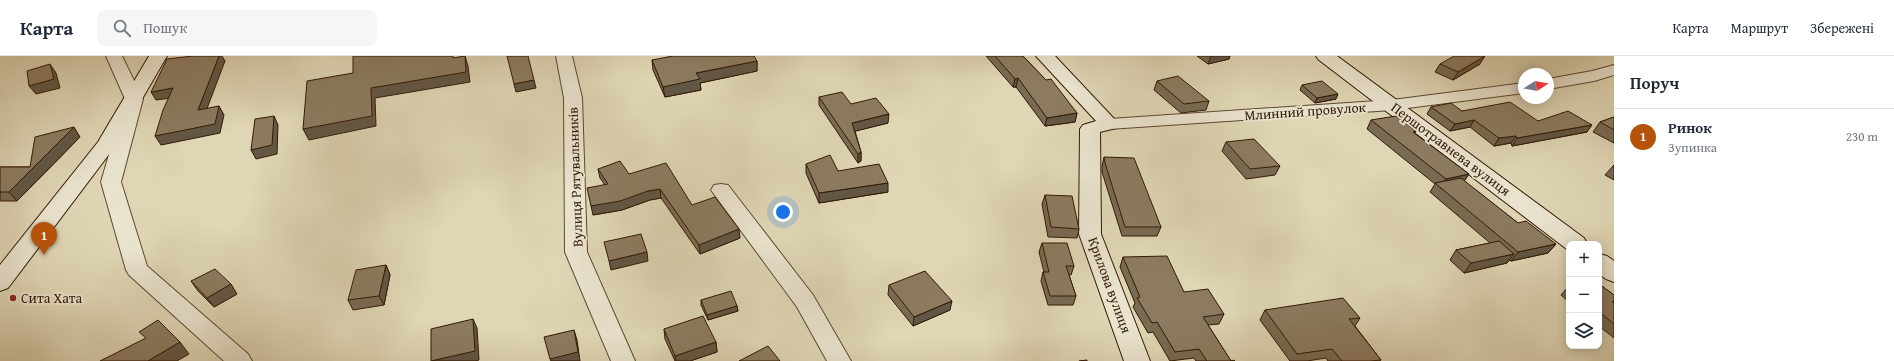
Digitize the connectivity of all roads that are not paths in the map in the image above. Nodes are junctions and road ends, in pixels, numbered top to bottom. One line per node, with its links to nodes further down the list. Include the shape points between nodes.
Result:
1 (114, 56): 9 (street)
2 (158, 56): 9 (street)
3 (564, 56): 18 (street, Вулиця Рятувальників, via 573,98 576,252)
4 (1045, 56): 11 (street)
5 (1324, 56): 10 (street, Першотравнева вулиця)
6 (1614, 70): 7 (street)
7 (1554, 83)
8 (1518, 89): 10 (street, Млинний провулок)
9 (134, 99): 16 (street, via 106,145); 17 (street, via 111,182 137,270)
10 (1392, 105): 11 (street, Млинний провулок); 13 (street, Першотравнева вулиця)
11 (1109, 124): 20 (street, Крилова вулиця, via 1090,129 1090,234)
12 (721, 190): 19 (street, via 805,300)
13 (1572, 241)
14 (1602, 264): 15 (street)
15 (1614, 273)
16 (0, 282)
17 (240, 361)
18 (624, 361)
19 (839, 361)
20 (1138, 361)

